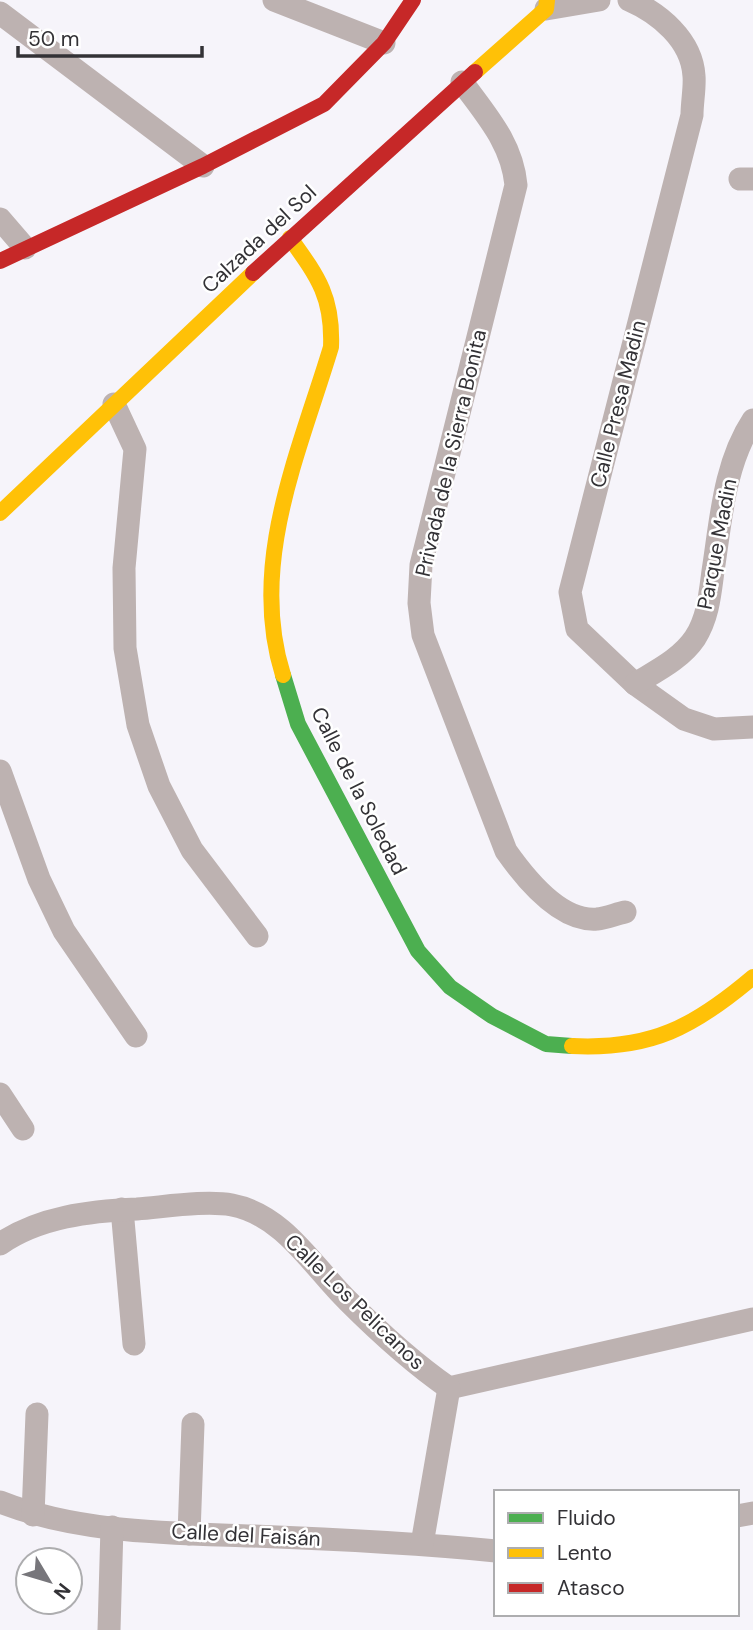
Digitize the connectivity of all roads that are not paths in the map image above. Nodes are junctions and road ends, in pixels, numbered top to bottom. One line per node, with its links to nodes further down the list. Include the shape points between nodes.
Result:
1 (274, 0): 7 (street)
2 (413, 0): 7 (street)
3 (599, 0): 5 (street)
4 (629, 0): 17 (street, Calle Presa Madin, via 653,11 680,38 694,73 692,114 570,592 577,629)
5 (547, 4): 8 (street, Calzada del Sol)
6 (0, 13): 9 (street)
7 (384, 43): 9 (street, via 324,104)
8 (462, 82): 11 (street, Calzada del Sol); 20 (street, Privada de la Sierra Bonita, via 501,135 514,161 516,185 421,565 423,635 506,851 527,882 558,908 595,919)
9 (203, 166): 12 (street)
10 (0, 219): 12 (street)
11 (290, 237): 14 (street, Calzada del Sol); 22 (street, Calle de la Soledad, via 329,295 333,320 331,347 271,557 270,611 280,667 298,724 418,951 450,987 546,1044 612,1048 666,1035 716,1008)
12 (25, 248): 13 (street)
13 (0, 261)
14 (114, 404): 16 (street, Calzada del Sol); 21 (street, via 135,449 124,568 125,648 138,724 159,786 192,850)
15 (753, 420): 17 (street, Parque Madin, via 728,478 707,611 694,639 681,653)
16 (0, 513)
17 (635, 684): 18 (street, Calle Presa Madin, via 684,719 714,729)
18 (753, 727)
19 (0, 771): 23 (street, via 39,879 64,931)
20 (625, 912)
21 (257, 936)
22 (753, 977)
23 (136, 1036)
24 (0, 1094): 25 (street)
25 (23, 1129)
26 (122, 1209): 27 (street, Calle Los Pelicanos, via 43,1222); 29 (street); 30 (street, Calle Los Pelicanos, via 230,1204 260,1214 285,1232 348,1302)
27 (0, 1244)
28 (753, 1319): 30 (street)
29 (134, 1344)
30 (449, 1388): 37 (street)
31 (37, 1414): 34 (street)
32 (193, 1424): 36 (street)
33 (0, 1502): 34 (street, Calle del Faisán)
34 (33, 1515): 35 (street, Calle del Faisán)
35 (112, 1527): 36 (street, Calle del Faisán); 39 (street)
36 (189, 1534): 37 (street, Calle del Faisán)
37 (422, 1544): 38 (street, Calle del Faisán)
38 (494, 1551)
39 (108, 1630)

